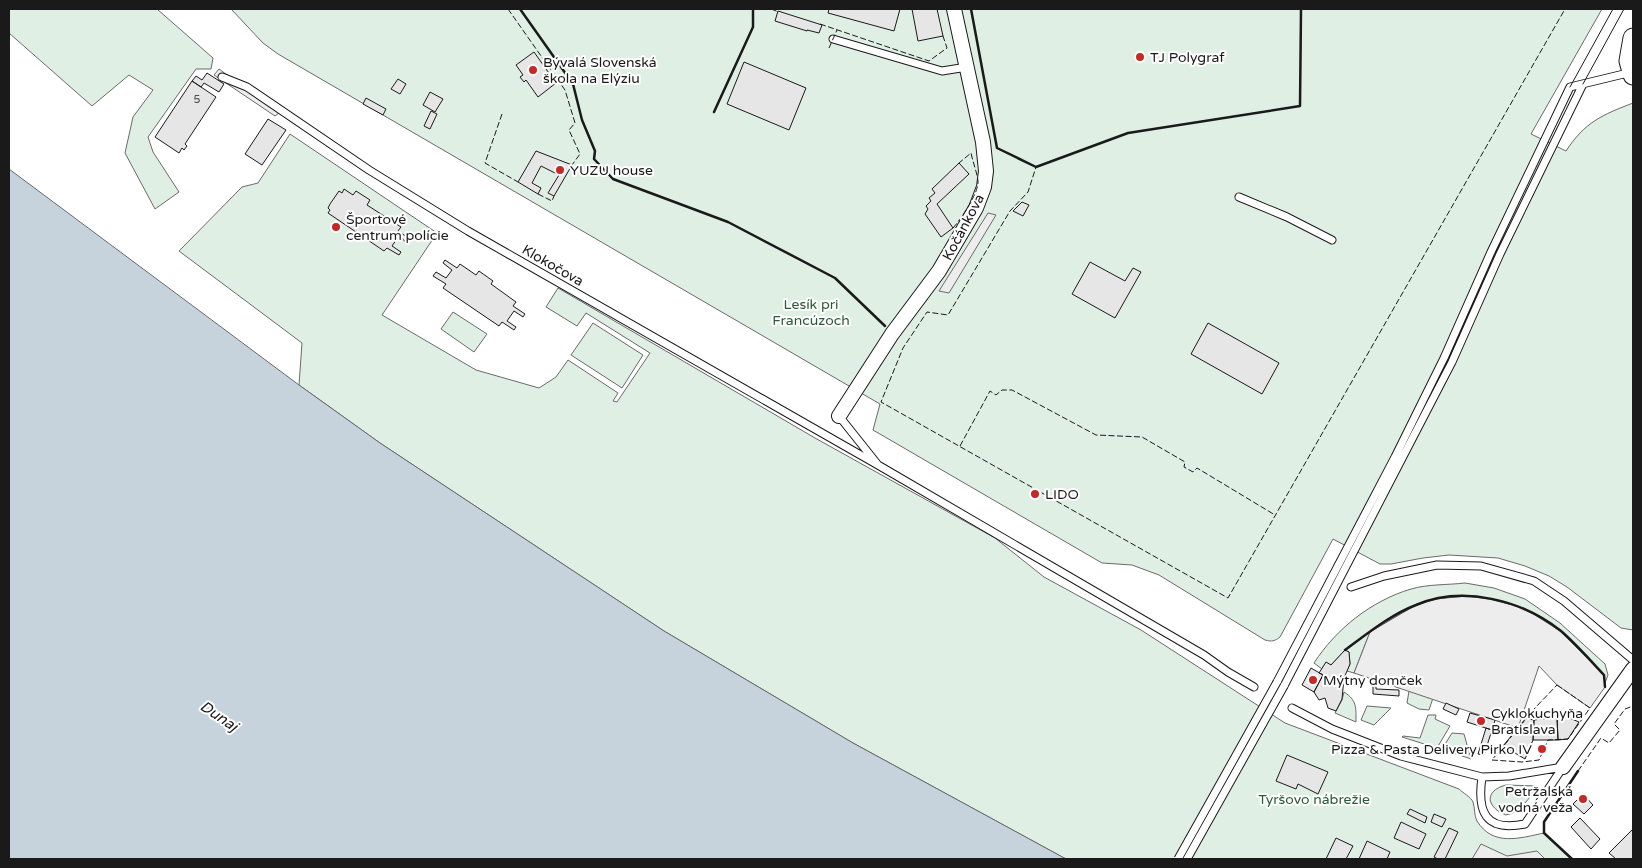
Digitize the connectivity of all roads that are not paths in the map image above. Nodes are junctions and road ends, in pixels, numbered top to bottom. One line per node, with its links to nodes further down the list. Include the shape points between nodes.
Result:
1 (954, 9): 4 (street, Kočánkova)
2 (1633, 38): 5 (street, via 1630,54)
3 (833, 39): 4 (lane, via 942,70)
4 (967, 67): 10 (street, Kočánkova, via 984,142 985,180 980,199 939,271 892,334)
5 (1632, 73): 7 (lane)
6 (222, 77): 11 (lane, Klokočova, via 247,87 369,170 468,231)
7 (1583, 84): 12 (lane, via 1500,254 1452,362); 12 (lane, via 1570,87)
8 (1239, 197): 9 (lane)
9 (1332, 240)
10 (839, 416): 11 (lane)
11 (878, 465): 16 (lane, Klokočova)
12 (1352, 549): 15 (lane)
13 (1350, 587): 14 (lane, via 1438,565 1482,566 1534,581 1564,601)
14 (1633, 666): 18 (street)
15 (1281, 684): 20 (lane, bridge); 21 (lane, bridge)
16 (1254, 687)
17 (1292, 708): 19 (lane, via 1332,729 1401,756)
18 (1563, 767): 19 (lane); 19 (lane, via 1525,824 1510,827 1501,826 1484,814 1480,792)
19 (1482, 777)
20 (1178, 859)
21 (1187, 859)

